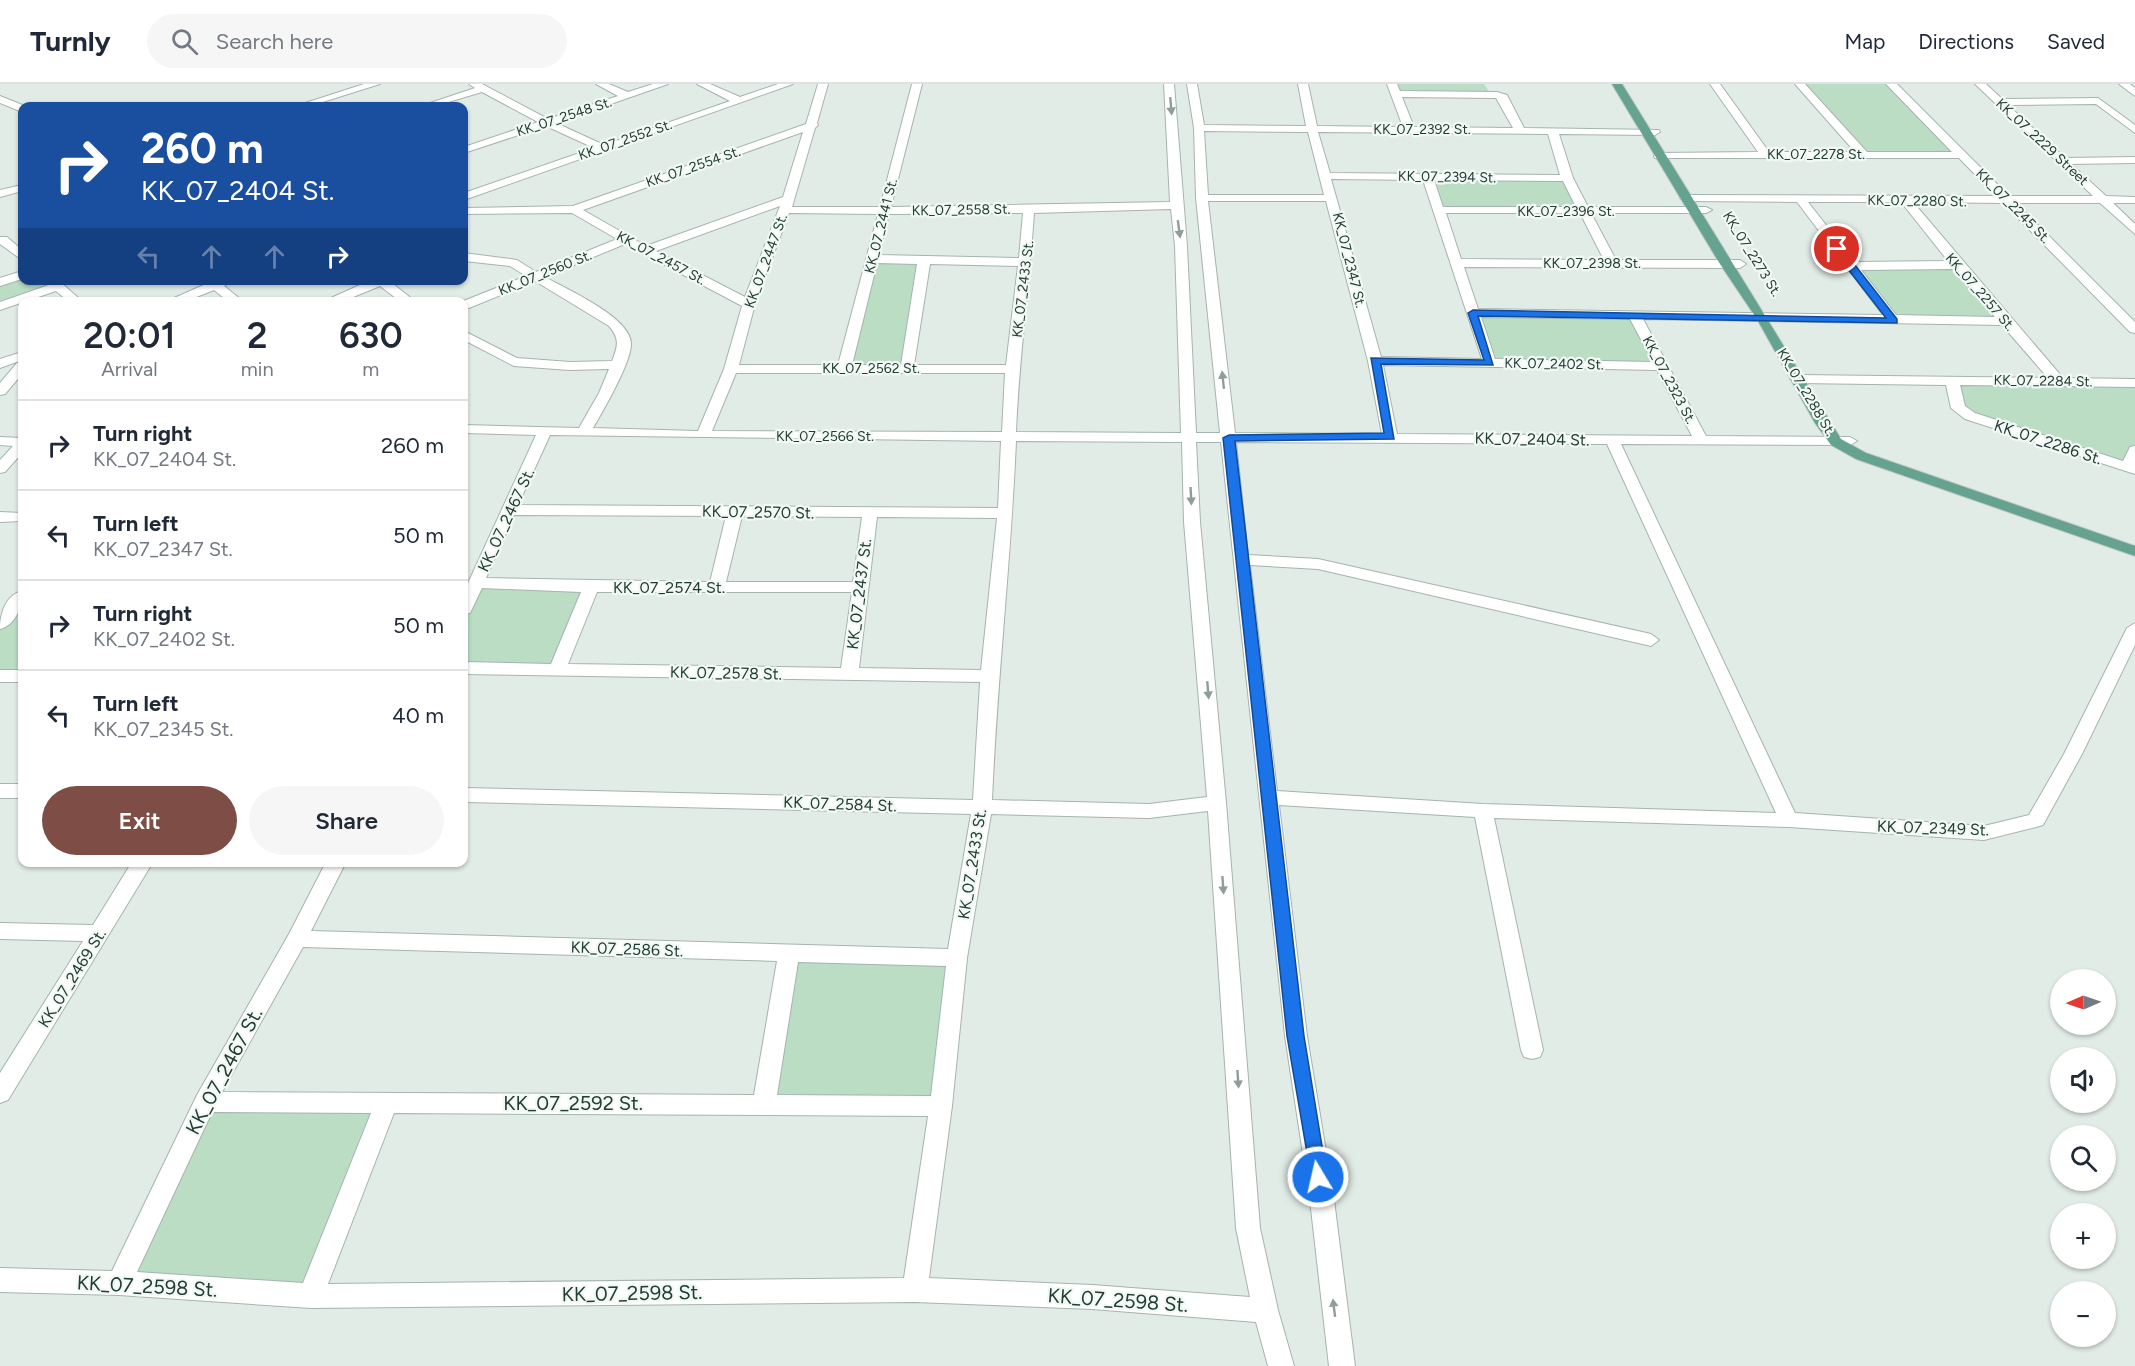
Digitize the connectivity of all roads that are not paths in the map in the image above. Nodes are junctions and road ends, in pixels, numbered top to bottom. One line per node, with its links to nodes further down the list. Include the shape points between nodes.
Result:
1 (375, 84): 25 (street)
2 (601, 84): 22 (street)
3 (663, 84): 22 (street, KK_07_2548 St.)
4 (702, 84): 24 (street)
5 (788, 84): 24 (street, KK_07_2552 St.)
6 (823, 84): 30 (street, KK_07_2447 St.)
7 (917, 84): 66 (street, KK_07_2441 St.)
8 (1169, 84): 49 (street, one-way to 49, via 1173,128)
9 (1192, 84): 31 (street)
10 (1304, 84): 32 (street, KK_07_2347 St.)
11 (1617, 84): 37 (main road)
12 (1627, 84): 37 (main road)
13 (1715, 84): 40 (street)
14 (1800, 84): 41 (street)
15 (1891, 84): 42 (street, KK_07_2245 St.)
16 (1980, 84): 27 (street, KK_07_2229 Street)
17 (2124, 84): 21 (street)
18 (478, 86): 26 (street); 29 (street)
19 (1487, 88): 20 (street); 33 (street, via 1503,97)
20 (1394, 89): 34 (street)
21 (2135, 93)
22 (627, 96): 29 (street, KK_07_2548 St.)
23 (0, 99): 28 (street)
24 (739, 101): 38 (street, KK_07_2552 St.)
25 (314, 102)
26 (436, 102)
27 (1999, 102): 36 (street, via 2098,101); 45 (street, KK_07_2229 Street)
28 (18, 107)
29 (548, 123): 38 (street); 39 (street, KK_07_2548 St.)
30 (813, 125): 59 (street, KK_07_2447 St.); 63 (street, KK_07_2554 St.)
31 (1199, 128): 32 (street, KK_07_2392 St.); 49 (street)
32 (1312, 128): 34 (street, KK_07_2392 St.); 46 (street, KK_07_2347 St.)
33 (1519, 129): 34 (street, KK_07_2392 St.); 35 (street, KK_07_2392 St.)
34 (1410, 130)
35 (1552, 130): 37 (street, KK_07_2392 St.); 48 (street)
36 (2135, 130)
37 (1650, 132): 43 (main road, KK_07_2288 St.)
38 (603, 148): 52 (street, KK_07_2552 St.)
39 (468, 149)
40 (1765, 154): 41 (street, KK_07_2278 St.); 43 (street, KK_07_2278 St.)
41 (1863, 154): 42 (street, KK_07_2278 St.)
42 (1961, 155): 58 (street, KK_07_2245 St.)
43 (1665, 156): 60 (main road, KK_07_2288 St.)
44 (2135, 160): 45 (street)
45 (2062, 161): 56 (street, KK_07_2229 Street)
46 (1328, 176): 47 (street, KK_07_2394 St.); 53 (street, KK_07_2347 St.)
47 (1428, 178): 48 (street, KK_07_2394 St.); 64 (street)
48 (1568, 178): 67 (street)
49 (1191, 188): 53 (street); 61 (street); 131 (street, one-way to 49)
50 (18, 189): 51 (street)
51 (0, 194)
52 (468, 196)
53 (1333, 198): 109 (street, KK_07_2347 St.)
54 (1801, 200): 55 (street, KK_07_2280 St.); 60 (street, KK_07_2280 St.); 81 (street)
55 (1905, 200): 58 (street, KK_07_2280 St.); 80 (street, KK_07_2257 St.)
56 (2104, 200): 57 (street, KK_07_2280 St.); 58 (street, KK_07_2280 St.); 68 (street, KK_07_2229 Street)
57 (2135, 200)
58 (2007, 201): 106 (street, KK_07_2245 St.)
59 (787, 204): 66 (street, KK_07_2558 St.); 71 (street); 99 (street, KK_07_2447 St.)
60 (1697, 204): 67 (street, KK_07_2396 St.); 79 (main road, KK_07_2288 St.)
61 (1176, 205): 62 (street, KK_07_2558 St.); 130 (street, one-way to 130, via 1181,246)
62 (1029, 208): 66 (street, KK_07_2558 St.); 76 (street, KK_07_2433 St.)
63 (574, 209): 65 (street); 70 (street, KK_07_2457 St.)
64 (1437, 210): 67 (street, KK_07_2396 St.); 77 (street)
65 (468, 211)
66 (885, 211): 74 (street, KK_07_2441 St.)
67 (1586, 211): 78 (street)
68 (2135, 230)
69 (5, 239): 72 (street)
70 (626, 240): 71 (street, KK_07_2457 St.); 83 (street, KK_07_2560 St.)
71 (646, 250): 99 (street, KK_07_2457 St.)
72 (18, 252)
73 (468, 257): 83 (street, via 513,263)
74 (873, 259): 75 (street); 114 (street, KK_07_2441 St.)
75 (924, 260): 76 (street); 115 (street)
76 (1025, 262): 117 (street, KK_07_2433 St.)
77 (1457, 262): 78 (street, KK_07_2398 St.); 101 (street)
78 (1611, 262): 79 (street, KK_07_2398 St.)
79 (1733, 264): 103 (main road, KK_07_2288 St.)
80 (1955, 264): 81 (street); 105 (street, KK_07_2257 St.)
81 (1850, 266): 104 (street)
82 (18, 276): 84 (street)
83 (536, 278): 98 (street, KK_07_2560 St.); 112 (street, via 614,323 622,333 624,345)
84 (0, 282)
85 (52, 285): 91 (street)
86 (55, 285): 92 (street)
87 (207, 285): 93 (street)
88 (214, 285): 94 (street)
89 (369, 285): 95 (street)
90 (388, 285): 96 (street)
91 (22, 297)
92 (71, 297)
93 (182, 297)
94 (231, 297)
95 (339, 297)
96 (403, 297)
97 (18, 299): 100 (street)
98 (468, 304)
99 (749, 304): 116 (street, KK_07_2447 St.)
100 (0, 306)
101 (1473, 313): 102 (street); 110 (street)
102 (1636, 318): 103 (street); 113 (street, KK_07_2323 St.)
103 (1769, 319): 104 (street); 118 (main road, KK_07_2288 St.)
104 (1894, 321): 105 (street)
105 (2005, 321): 121 (street, KK_07_2257 St.)
106 (2135, 329)
107 (468, 337): 112 (street, via 514,362)
108 (18, 357): 111 (street)
109 (1375, 361): 110 (street, KK_07_2402 St.); 128 (street, KK_07_2347 St.)
110 (1490, 363): 113 (street, KK_07_2402 St.)
111 (0, 364)
112 (616, 365): 126 (street, via 606,393)
113 (1661, 366): 134 (street, KK_07_2323 St.)
114 (844, 368): 115 (street, KK_07_2562 St.); 116 (street, KK_07_2562 St.)
115 (907, 368): 117 (street, KK_07_2562 St.)
116 (731, 369): 127 (street, KK_07_2447 St.)
117 (1012, 369): 129 (street, KK_07_2433 St.)
118 (1803, 378): 120 (street, KK_07_2284 St.); 135 (main road, KK_07_2288 St.)
119 (17, 379): 123 (street)
120 (1952, 380): 121 (street, KK_07_2284 St.); 140 (street, KK_07_2286 St., via 1961,411)
121 (2058, 381): 122 (street, KK_07_2284 St.)
122 (2135, 383)
123 (0, 391)
124 (468, 429): 125 (street, KK_07_2566 St.)
125 (545, 430): 126 (street, KK_07_2566 St.); 141 (street, KK_07_2467 St.)
126 (584, 431): 127 (street, KK_07_2566 St.)
127 (703, 435): 129 (street, KK_07_2566 St.)
128 (1390, 436): 131 (street, KK_07_2404 St.); 132 (street, KK_07_2404 St.)
129 (1007, 437): 130 (street, KK_07_2566 St.); 144 (street, KK_07_2433 St.)
130 (1187, 438): 131 (street, KK_07_2566 St.); 169 (street, one-way to 169)
131 (1229, 438): 149 (street)
132 (1612, 440): 134 (street, KK_07_2404 St.); 172 (street)
133 (0, 441): 136 (street)
134 (1702, 441): 135 (street, KK_07_2404 St.)
135 (1843, 441): 147 (main road, KK_07_2288 St.); 148 (main road, KK_07_2288 St., via 1861,456)
136 (18, 443)
137 (18, 448): 139 (street)
138 (2135, 450): 140 (street)
139 (0, 469)
140 (2131, 469)
141 (511, 510): 142 (street, KK_07_2570 St.); 150 (street, KK_07_2467 St.)
142 (735, 512): 143 (street, KK_07_2570 St.); 152 (street)
143 (870, 513): 144 (street, KK_07_2570 St.); 153 (street, KK_07_2437 St.)
144 (1005, 513): 162 (street, KK_07_2433 St.)
145 (0, 517): 146 (street)
146 (18, 517)
147 (2135, 541)
148 (2135, 551)
149 (1241, 560): 158 (street, via 1318,564); 168 (street)
150 (477, 583): 151 (street, KK_07_2574 St.); 155 (street, KK_07_2467 St.)
151 (591, 587): 152 (street, KK_07_2574 St.); 160 (street)
152 (717, 587): 153 (street, KK_07_2574 St.)
153 (861, 587): 161 (street, KK_07_2437 St.)
154 (18, 601): 156 (street)
155 (468, 601)
156 (0, 624)
157 (2135, 628): 172 (street, KK_07_2349 St., via 2036,820 1984,833)
158 (1651, 640)
159 (468, 668): 160 (street, KK_07_2578 St.)
160 (557, 670): 161 (street, KK_07_2578 St.)
161 (849, 675): 162 (street, KK_07_2578 St.)
162 (989, 675): 170 (street, KK_07_2433 St.)
163 (0, 676): 164 (street)
164 (18, 676)
165 (0, 791): 166 (street)
166 (18, 791)
167 (468, 795): 170 (street, KK_07_2584 St.)
168 (1269, 797): 171 (street, KK_07_2349 St.); 192 (street, one-way to 168, via 1322,1200 1296,1036)
169 (1217, 803): 170 (street, KK_07_2584 St., via 1149,811); 190 (street, one-way to 190, via 1248,1228)
170 (982, 808): 179 (street, KK_07_2433 St.)
171 (1483, 811): 172 (street, KK_07_2349 St.); 180 (street)
172 (1789, 820)
173 (140, 867): 176 (street, KK_07_2469 St.)
174 (333, 867): 177 (street, KK_07_2467 St.)
175 (0, 931): 176 (street)
176 (100, 933): 181 (street, KK_07_2469 St.)
177 (297, 939): 178 (street, KK_07_2586 St.); 183 (street, KK_07_2467 St.)
178 (789, 953): 179 (street, KK_07_2586 St.); 184 (street)
179 (957, 958): 185 (street, KK_07_2433 St.)
180 (1532, 1050)
181 (0, 1093)
182 (387, 1101): 183 (street, KK_07_2592 St.); 184 (street, KK_07_2592 St.); 189 (street)
183 (205, 1102): 187 (street, KK_07_2467 St.)
184 (764, 1104): 185 (street, KK_07_2592 St.)
185 (941, 1106): 188 (street, KK_07_2433 St.)
186 (0, 1280): 187 (street, KK_07_2598 St.)
187 (119, 1283): 189 (street, KK_07_2598 St.)
188 (915, 1290): 189 (street, KK_07_2598 St.); 190 (street, KK_07_2598 St., via 1092,1297)
189 (311, 1296)
190 (1265, 1310): 191 (street)
191 (1281, 1366)
192 (1342, 1366)

